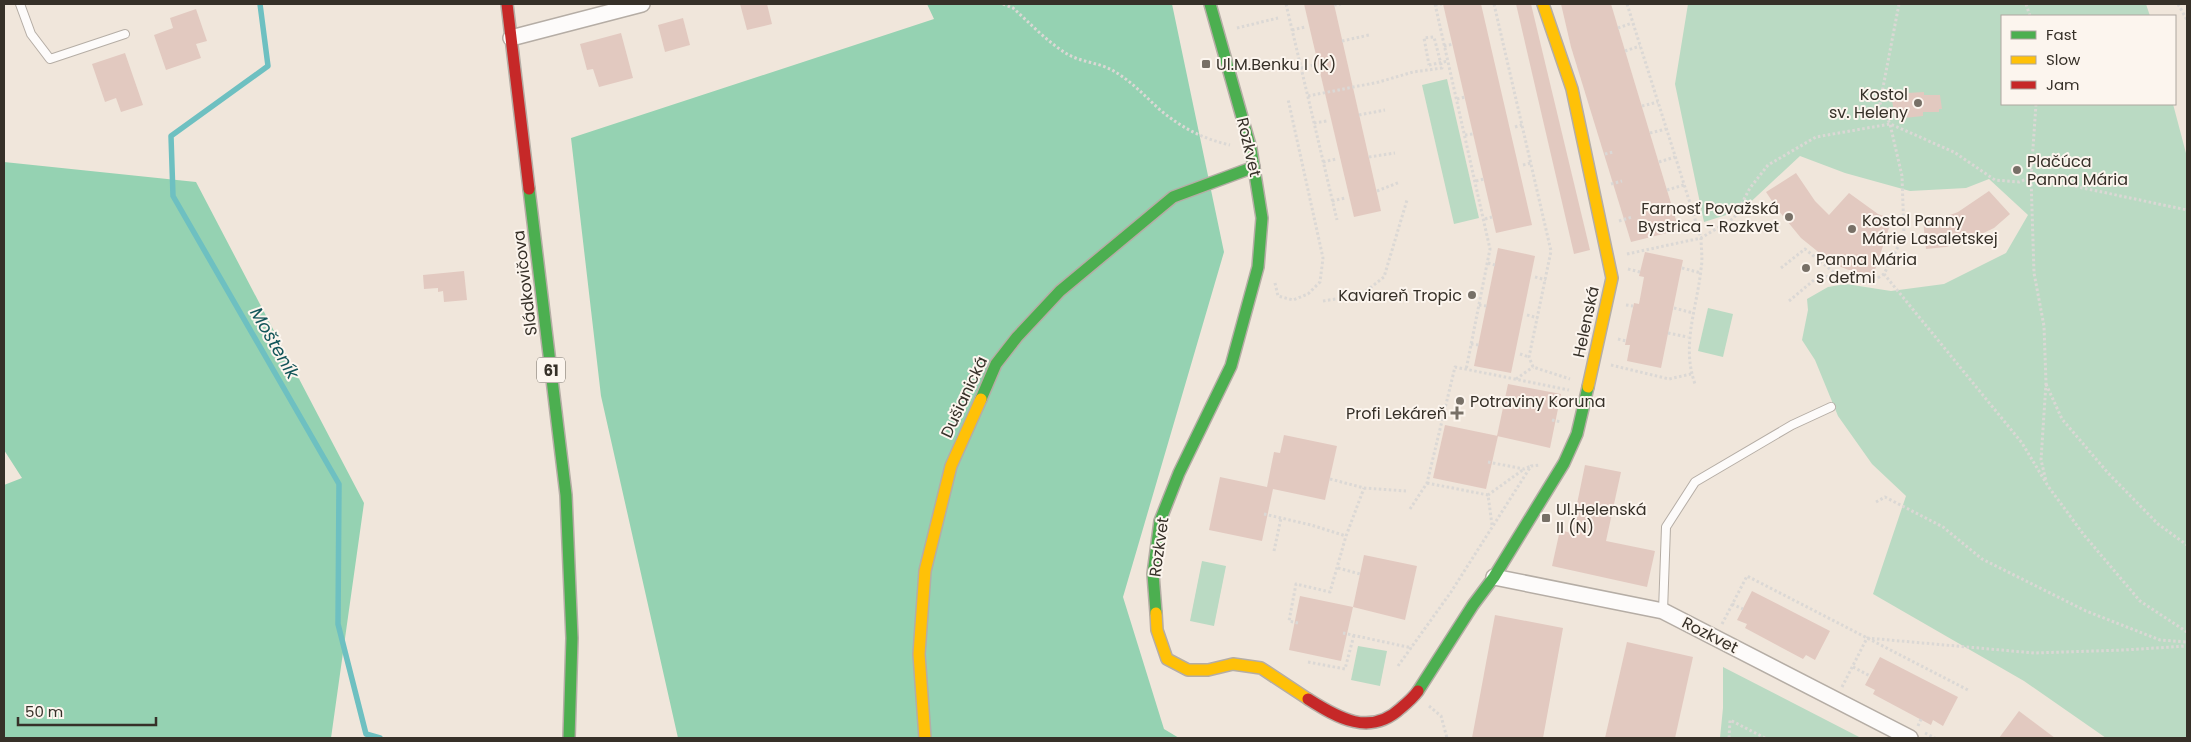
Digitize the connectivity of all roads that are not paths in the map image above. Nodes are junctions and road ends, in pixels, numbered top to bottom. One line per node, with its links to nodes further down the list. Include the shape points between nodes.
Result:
1 (20, 4): 6 (lane, via 30,34 50,59)
2 (507, 4): 7 (street, Sládkovičova / 61)
3 (642, 4): 7 (street)
4 (1210, 4): 8 (street, Rozkvet)
5 (1543, 4): 10 (street, Helenská, via 1572,89 1612,278 1577,434 1570,452)
6 (126, 34)
7 (511, 38): 13 (street, Sládkovičova / 61, via 566,495 572,638)
8 (1254, 167): 11 (street, Rozkvet, via 1262,218 1258,266 1231,366 1179,473 1160,521 1153,574 1157,630 1167,659 1188,670 1208,670 1233,664 1261,668 1333,715 1358,723 1378,723 1396,713 1415,695); 14 (street, Dušianická, via 1173,197 1060,291 996,364 951,466 925,571 919,654)
9 (1832, 407): 12 (lane, via 1792,425 1695,482 1666,527)
10 (1494, 576): 11 (street, Helenská); 12 (street, Rozkvet)
11 (1479, 596)
12 (1663, 610): 15 (street, Rozkvet)
13 (569, 738)
14 (925, 738)
15 (1910, 738)

